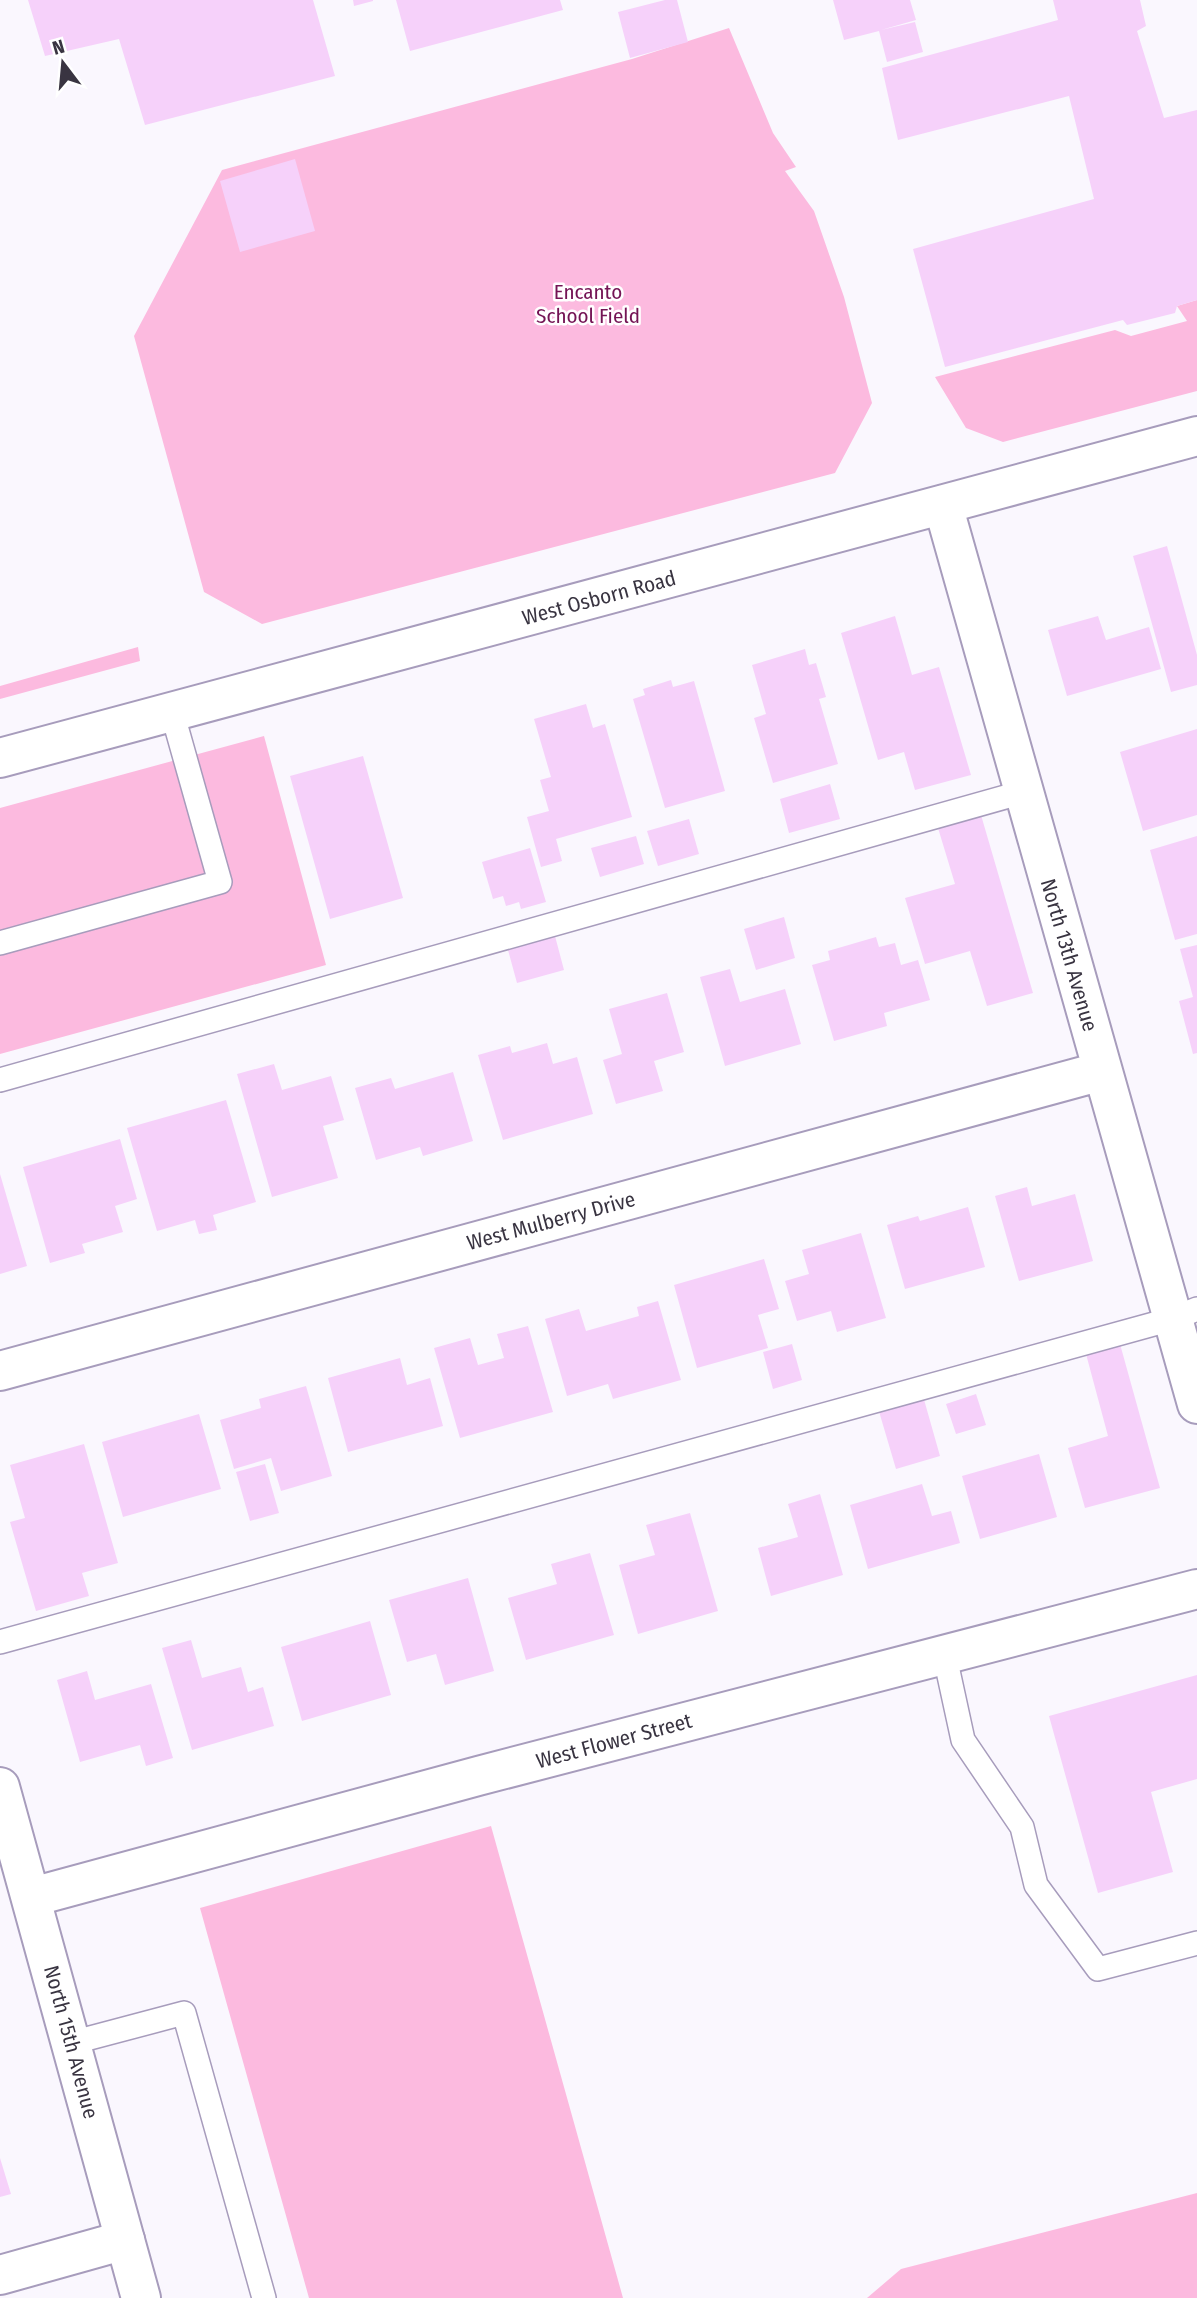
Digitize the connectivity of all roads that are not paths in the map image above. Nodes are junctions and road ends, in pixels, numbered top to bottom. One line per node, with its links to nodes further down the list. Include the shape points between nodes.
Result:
1 (1197, 436): 2 (street, West Osborn Road)
2 (943, 505): 3 (street, West Osborn Road); 5 (street, North 13th Avenue)
3 (172, 712): 4 (street, West Osborn Road); 6 (lane, via 220,882)
4 (0, 758)
5 (1023, 792): 7 (street, North 13th Avenue); 8 (lane)
6 (0, 943)
7 (1102, 1071): 9 (street, North 13th Avenue); 10 (street, West Mulberry Drive)
8 (0, 1080)
9 (1185, 1314): 11 (street, North 13th Avenue); 13 (lane)
10 (0, 1371)
11 (1197, 1404)
12 (1197, 1589): 14 (street, West Flower Street)
13 (0, 1642)
14 (945, 1657): 16 (street, West Flower Street, via 478,1776); 17 (lane, via 963,1740 1022,1827 1035,1885 1098,1969)
15 (0, 1787): 16 (street, North 15th Avenue)
16 (32, 1897): 18 (street, North 15th Avenue)
17 (1197, 1943)
18 (71, 2043): 19 (street, North 15th Avenue); 22 (lane, via 184,2014)
19 (125, 2240): 20 (street); 21 (street, North 15th Avenue)
20 (0, 2275)
21 (141, 2298)
22 (264, 2298)

